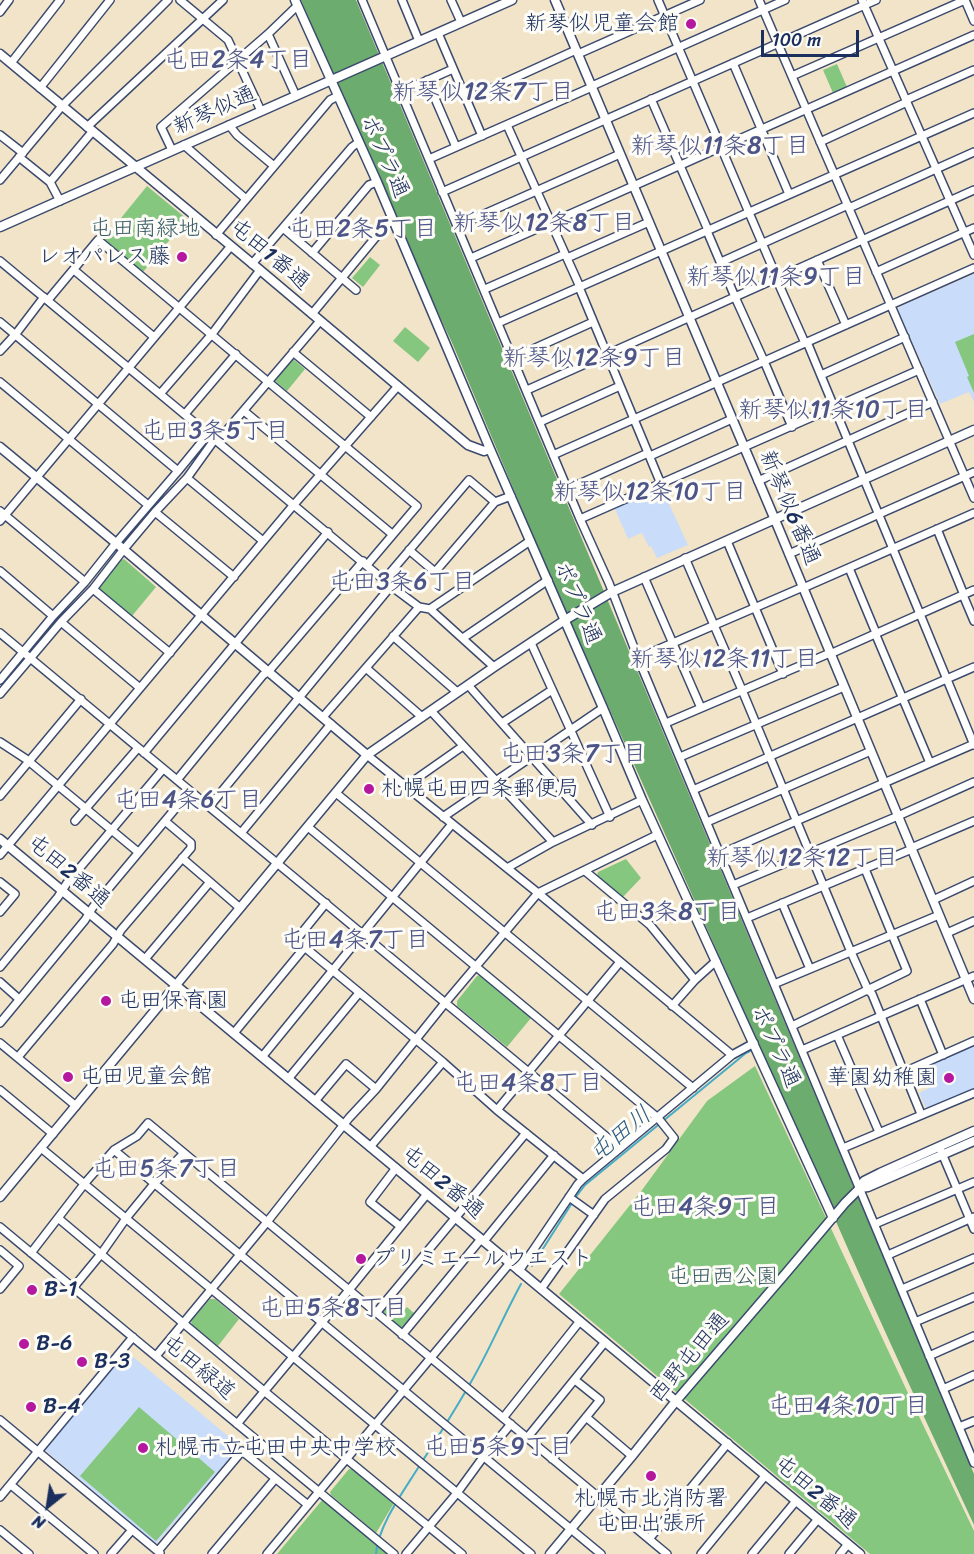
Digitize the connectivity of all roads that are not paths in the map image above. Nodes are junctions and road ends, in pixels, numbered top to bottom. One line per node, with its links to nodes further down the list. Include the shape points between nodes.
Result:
1 (9, 0): 22 (street)
2 (60, 0): 36 (street)
3 (110, 0): 47 (street)
4 (168, 0): 54 (street)
5 (180, 0): 24 (street)
6 (223, 0): 24 (street)
7 (362, 0): 35 (street, ポプラ通)
8 (402, 0): 31 (street)
9 (451, 0): 26 (street)
10 (512, 0): 18 (street, 新琴似通)
11 (555, 0): 34 (street, 新琴似6番通)
12 (658, 0): 23 (street)
13 (700, 0): 23 (street)
14 (759, 0): 21 (street)
15 (785, 0): 21 (street)
16 (876, 0): 20 (street)
17 (965, 0): 25 (street); 30 (street)
18 (501, 2): 26 (street, 新琴似通)
19 (296, 3): 28 (street); 43 (street, ポプラ通)
20 (863, 3): 30 (street); 32 (street)
21 (763, 10): 32 (street); 33 (street)
22 (0, 12)
23 (664, 16): 33 (street); 34 (street)
24 (202, 19): 37 (street, via 228,40); 62 (street)
25 (974, 21)
26 (461, 22): 27 (street, 新琴似通)
27 (438, 33): 31 (street, 新琴似通); 39 (street)
28 (268, 34): 37 (street); 49 (street)
29 (974, 34): 41 (street)
30 (879, 38): 41 (street); 42 (street)
31 (419, 41): 35 (street, 新琴似通)
32 (778, 43): 38 (street); 42 (street)
33 (678, 47): 45 (street); 46 (street)
34 (577, 52): 46 (street, 新琴似6番通); 52 (street)
35 (385, 56): 43 (street, 新琴似通); 48 (street, ポプラ通)
36 (4, 60): 47 (street, 屯田1番通)
37 (237, 60): 56 (street); 71 (street, via 161,127)
38 (733, 63): 45 (street); 61 (street)
39 (453, 69): 44 (street); 52 (street)
40 (974, 70): 53 (street)
41 (893, 71): 53 (street); 55 (street)
42 (792, 76): 55 (street)
43 (331, 80): 49 (street, 新琴似通); 50 (street, ポプラ通)
44 (427, 80): 48 (street); 69 (street)
45 (692, 81): 51 (street); 70 (street)
46 (592, 86): 58 (street, 新琴似6番通); 60 (street)
47 (40, 88): 54 (street, 屯田1番通)
48 (401, 92): 76 (street, ポプラ通)
49 (296, 96): 56 (street, 新琴似通)
50 (338, 96): 66 (street, ポプラ通); 78 (street, via 330,100)
51 (651, 99): 58 (street); 77 (street)
52 (466, 100): 64 (street)
53 (907, 101): 65 (street); 67 (street)
54 (62, 106): 62 (street, 屯田1番通); 74 (street)
55 (806, 109): 61 (street); 67 (street)
56 (261, 111): 59 (street, 新琴似通)
57 (974, 112): 65 (street)
58 (606, 119): 73 (street, 新琴似6番通); 75 (street)
59 (229, 125): 68 (street, 新琴似通); 78 (street)
60 (507, 125): 64 (street); 75 (street)
61 (761, 129): 70 (street); 89 (street)
62 (89, 130): 79 (street, 屯田1番通); 83 (street)
63 (0, 135): 74 (street)
64 (482, 136): 69 (street)
65 (922, 136): 80 (street); 81 (street)
66 (359, 142): 84 (street, ポプラ通); 100 (street)
67 (820, 142): 81 (street)
68 (184, 145): 71 (street, 新琴似通); 90 (street)
69 (456, 147): 76 (street)
70 (720, 147): 77 (street); 94 (street)
71 (172, 150): 79 (street, 新琴似通)
72 (974, 152): 80 (street)
73 (620, 154): 85 (street, 新琴似6番通); 87 (street)
74 (21, 155): 82 (street); 83 (street)
75 (521, 157): 87 (street); 88 (street)
76 (429, 159): 88 (street, ポプラ通)
77 (680, 165): 85 (street); 102 (street)
78 (274, 166): 90 (street)
79 (136, 167): 92 (street, 新琴似通); 104 (street, 屯田1番通)
80 (937, 169): 91 (street); 93 (street)
81 (834, 174): 89 (street); 93 (street)
82 (0, 180)
83 (50, 182): 92 (street)
84 (377, 182): 95 (street, ポプラ通); 109 (street, via 369,186)
85 (634, 186): 96 (street); 97 (street, 新琴似6番通)
86 (974, 190): 91 (street)
87 (536, 191): 96 (street); 98 (street)
88 (442, 192): 98 (street, ポプラ通)
89 (789, 194): 94 (street)
90 (246, 199): 104 (street)
91 (950, 200): 103 (street); 105 (street)
92 (60, 201): 99 (street, 新琴似通)
93 (848, 207): 105 (street); 106 (street)
94 (748, 212): 102 (street); 106 (street)
95 (393, 220): 121 (street); 176 (street, ポプラ通)
96 (552, 222): 111 (street); 112 (street)
97 (649, 222): 108 (street, 新琴似6番通); 111 (street)
98 (457, 226): 112 (street, ポプラ通)
99 (0, 227)
100 (283, 228): 109 (street); 116 (street)
101 (974, 228): 103 (street)
102 (708, 230): 108 (street); 115 (street)
103 (965, 233): 110 (street); 120 (street)
104 (216, 235): 107 (street, 屯田1番通)
105 (863, 240): 113 (street); 120 (street)
106 (762, 244): 115 (street); 122 (street)
107 (231, 246): 116 (street, 屯田1番通); 129 (street)
108 (661, 251): 123 (street); 131 (street, 新琴似6番通)
109 (312, 253): 121 (street)
110 (974, 255)
111 (566, 256): 123 (street); 124 (street)
112 (471, 258): 124 (street, ポプラ通)
113 (817, 260): 122 (street); 136 (street)
114 (0, 261): 127 (street)
115 (721, 262): 126 (street)
116 (252, 264): 119 (street, 屯田1番通)
117 (974, 268): 128 (street)
118 (74, 270): 127 (street); 129 (street, via 98,240); 139 (street)
119 (260, 270): 130 (street, 屯田1番通); 137 (street)
120 (876, 272): 128 (street)
121 (341, 277): 125 (street); 130 (street)
122 (776, 278): 126 (street); 141 (street)
123 (580, 287): 134 (street); 135 (street)
124 (484, 289): 135 (street, ポプラ通)
125 (356, 290)
126 (735, 297): 131 (street); 147 (street)
127 (46, 299): 138 (street); 148 (street)
128 (891, 305): 136 (street); 140 (street)
129 (180, 307): 137 (street); 139 (street)
130 (312, 314): 132 (street, 屯田1番通)
131 (689, 317): 145 (street); 153 (street, 新琴似6番通)
132 (320, 321): 143 (street); 154 (street, 屯田1番通)
133 (0, 322): 138 (street)
134 (593, 322): 145 (street); 146 (street)
135 (498, 323): 146 (street, ポプラ通)
136 (846, 325): 141 (street)
137 (212, 334): 144 (street); 157 (street)
138 (15, 335): 142 (street); 159 (street)
139 (154, 337): 148 (street)
140 (905, 337): 149 (street); 150 (street)
141 (806, 343): 147 (street); 150 (street)
142 (0, 351)
143 (293, 352): 151 (street); 163 (street)
144 (236, 354): 151 (street); 162 (street)
145 (607, 354): 155 (street); 156 (street)
146 (513, 358): 156 (street, ポプラ通)
147 (764, 361): 153 (street); 167 (street)
148 (129, 367): 157 (street); 159 (street)
149 (919, 370): 158 (street); 160 (street)
150 (820, 375): 160 (street)
151 (269, 381): 161 (street); 173 (street)
152 (0, 382): 169 (street)
153 (717, 382): 164 (street); 165 (street, 新琴似6番通)
154 (398, 386): 163 (street); 176 (street, 屯田1番通, via 468,445 484,451)
155 (620, 386): 164 (street); 166 (street)
156 (527, 390): 166 (street, ポプラ通)
157 (160, 394): 162 (street)
158 (933, 402): 171 (street); 172 (street)
159 (98, 404): 169 (street); 179 (street)
160 (835, 408): 167 (street); 171 (street)
161 (244, 411): 170 (street, via 222,437); 181 (street)
162 (185, 414): 170 (street)
163 (371, 417): 173 (street)
164 (634, 419): 177 (street); 178 (street)
165 (732, 419): 175 (street, 新琴似6番通); 178 (street)
166 (540, 422): 177 (street, ポプラ通)
167 (792, 427): 175 (street)
168 (974, 430): 172 (street)
169 (69, 439): 183 (street); 192 (street)
170 (215, 439): 179 (street, via 205,438); 184 (street); 193 (street)
171 (848, 440): 185 (street); 186 (street)
172 (950, 441): 182 (street); 185 (street)
173 (346, 446): 181 (street); 202 (street, via 417,506)
174 (0, 447): 183 (street)
175 (744, 448): 186 (street, 新琴似6番通); 187 (street)
176 (490, 449): 189 (street, ポプラ通)
177 (553, 455): 188 (street, ポプラ通)
178 (649, 455): 187 (street); 188 (street)
179 (178, 471): 192 (street)
180 (974, 472): 182 (street)
181 (320, 475): 193 (street); 202 (street)
182 (965, 476): 190 (street); 196 (street)
183 (36, 478): 197 (street); 206 (street)
184 (187, 478): 194 (street); 203 (street)
185 (864, 479): 196 (street); 199 (street)
186 (758, 481): 199 (street, 新琴似6番通)
187 (662, 484): 198 (street)
188 (568, 489): 198 (street, ポプラ通)
189 (511, 496): 191 (street); 204 (street, ポプラ通)
190 (974, 498)
191 (495, 502): 209 (street, via 435,572); 209 (street, via 469,480)
192 (148, 505): 206 (street)
193 (294, 505): 201 (street); 203 (street)
194 (155, 512): 207 (street); 215 (street)
195 (974, 513): 200 (street)
196 (878, 514): 208 (street); 210 (street)
197 (2, 516): 219 (street)
198 (580, 519): 224 (street, ポプラ通)
199 (774, 519): 205 (street); 210 (street, 新琴似6番通)
200 (937, 529): 208 (street); 225 (street)
201 (328, 532): 212 (street); 242 (street)
202 (392, 534): 212 (street)
203 (263, 541): 215 (street)
204 (531, 541): 218 (street, ポプラ通); 228 (street)
205 (727, 541): 211 (street); 227 (street)
206 (116, 543): 207 (street); 219 (street)
207 (124, 549): 222 (street); 231 (street)
208 (893, 549): 213 (street); 229 (street)
209 (409, 550): 217 (street)
210 (789, 554): 221 (street, 新琴似6番通)
211 (685, 558): 216 (street); 235 (street)
212 (365, 563): 217 (street); 251 (street)
213 (849, 568): 221 (street); 237 (street)
214 (0, 571): 230 (street)
215 (234, 577): 231 (street)
216 (644, 577): 224 (street); 240 (street)
217 (384, 580): 220 (street)
218 (548, 580): 232 (street, ポプラ通); 239 (street)
219 (85, 582): 230 (street)
220 (391, 586): 226 (street); 262 (street)
221 (803, 587): 227 (street); 245 (street, 新琴似6番通)
222 (93, 589): 234 (street); 244 (street)
223 (974, 590): 225 (street)
224 (612, 592): 232 (street); 246 (street, ポプラ通)
225 (963, 595): 229 (street); 233 (street)
226 (419, 607): 228 (street); 238 (street)
227 (755, 608): 235 (street); 252 (street)
228 (430, 609): 239 (street)
229 (920, 614): 237 (street); 253 (street)
230 (53, 616): 243 (street)
231 (202, 616): 242 (street); 244 (street)
232 (565, 620): 241 (street); 265 (street, ポプラ通)
233 (974, 621)
234 (61, 622): 247 (street); 257 (street)
235 (714, 625): 240 (street); 259 (street)
236 (0, 633): 243 (street)
237 (876, 633): 245 (street); 263 (street)
238 (393, 636): 250 (street); 260 (street)
239 (463, 638): 248 (street)
240 (673, 642): 246 (street); 266 (street)
241 (531, 643): 248 (street); 258 (street)
242 (235, 644): 251 (street); 280 (street)
243 (24, 652): 247 (street); 254 (street)
244 (170, 653): 257 (street)
245 (830, 653): 252 (street); 256 (street, 新琴似6番通)
246 (638, 658): 272 (street, ポプラ通)
247 (31, 659): 261 (street); 264 (street)
248 (494, 667): 255 (street)
249 (974, 667): 253 (street)
250 (366, 668): 268 (street); 269 (street)
251 (269, 671): 262 (street); 289 (street)
252 (783, 674): 259 (street)
253 (946, 679): 263 (street); 278 (street)
254 (0, 680)
255 (468, 686): 260 (street); 271 (street)
256 (844, 687): 270 (street, 新琴似6番通); 275 (street)
257 (140, 688): 273 (street)
258 (552, 690): 271 (street); 276 (street)
259 (742, 690): 266 (street); 275 (street)
260 (458, 692): 267 (street)
261 (0, 694)
262 (299, 697): 268 (street); 301 (street)
263 (902, 698): 270 (street); 287 (street)
264 (81, 699): 273 (street); 286 (street)
265 (603, 708): 276 (street); 300 (street, ポプラ通)
266 (701, 708): 272 (street)
267 (431, 711): 269 (street); 279 (street)
268 (323, 717): 274 (street)
269 (422, 717): 282 (street)
270 (857, 718): 281 (street, 新琴似6番通); 285 (street)
271 (502, 723): 283 (street)
272 (666, 723): 284 (street, ポプラ通)
273 (110, 724): 280 (street); 293 (street)
274 (331, 724): 282 (street); 315 (street)
275 (756, 724): 284 (street); 285 (street)
276 (570, 730): 283 (street); 305 (street)
277 (0, 742): 286 (street)
278 (974, 745): 287 (street)
279 (463, 746): 290 (street); 294 (street)
280 (141, 751): 288 (street); 302 (street)
281 (871, 751): 292 (street, 新琴似6番通); 295 (street)
282 (367, 755): 294 (street); 298 (street)
283 (532, 756): 290 (street); 312 (street)
284 (680, 757): 296 (street, ポプラ通)
285 (770, 757): 295 (street); 296 (street)
286 (30, 762): 293 (street); 299 (street)
287 (930, 764): 292 (street)
288 (163, 769): 289 (street); 314 (street)
289 (177, 780): 297 (street)
290 (495, 780): 304 (street); 318 (street)
291 (974, 782): 303 (street)
292 (885, 783): 303 (street, 新琴似6番通); 308 (street)
293 (57, 786): 302 (street); 319 (street)
294 (406, 786): 304 (street)
295 (783, 789): 308 (street); 310 (street)
296 (693, 790): 310 (street, ポプラ通)
297 (190, 791): 301 (street); 307 (street)
298 (336, 793): 313 (street); 326 (street)
299 (0, 796)
300 (642, 800): 305 (street); 316 (street, ポプラ通)
301 (209, 807): 315 (street)
302 (86, 809): 306 (street); 314 (street)
303 (898, 816): 320 (street, 新琴似6番通); 322 (street)
304 (443, 817): 311 (street)
305 (610, 817): 312 (street)
306 (75, 821)
307 (165, 821): 321 (street); 325 (street, via 191,843)
308 (797, 821): 322 (street); 323 (street)
309 (974, 821): 320 (street)
310 (707, 822): 323 (street, ポプラ通)
311 (452, 824): 326 (street); 328 (street)
312 (592, 825): 318 (street)
313 (308, 827): 327 (street); 338 (street)
314 (111, 830): 321 (street); 336 (street)
315 (241, 833): 327 (street)
316 (657, 835): 330 (street); 356 (street, ポプラ通)
317 (0, 839): 319 (street, 屯田2番通)
318 (553, 842): 328 (street)
319 (8, 845): 324 (street); 336 (street, 屯田2番通)
320 (912, 849): 329 (street); 339 (street, 新琴似6番通)
321 (138, 852): 344 (street)
322 (810, 853): 334 (street); 335 (street)
323 (720, 854): 334 (street, ポプラ通)
324 (0, 855)
325 (182, 858): 333 (street); 352 (street)
326 (421, 862): 338 (street); 348 (street)
327 (278, 864): 340 (street); 342 (street)
328 (507, 868): 337 (street)
329 (865, 869): 335 (street); 351 (street)
330 (585, 871): 337 (street); 363 (street, via 650,925)
331 (974, 881): 339 (street)
332 (0, 882): 343 (street, via 15,894)
333 (210, 882): 342 (street); 355 (street)
334 (733, 885): 346 (street, ポプラ通)
335 (824, 886): 341 (street); 354 (street)
336 (62, 891): 344 (street, 屯田2番通); 358 (street)
337 (538, 893): 348 (street); 357 (street)
338 (392, 897): 349 (street); 359 (street)
339 (933, 900): 345 (street, 新琴似6番通)
340 (326, 903): 349 (street); 353 (street, via 296,940)
341 (782, 903): 346 (street); 360 (street)
342 (240, 908): 366 (street)
343 (0, 912)
344 (89, 913): 352 (street, 屯田2番通); 369 (street)
345 (939, 915): 350 (street, 新琴似6番通); 351 (street)
346 (747, 918): 365 (street, ポプラ通)
347 (974, 921): 350 (street)
348 (505, 931): 359 (street); 372 (street)
349 (362, 933): 361 (street); 373 (street)
350 (947, 933): 362 (street, 新琴似6番通)
351 (892, 935): 354 (street); 367 (street, via 907,971)
352 (117, 936): 355 (street, 屯田2番通); 388 (street)
353 (305, 947): 361 (street); 378 (street)
354 (851, 952): 360 (street); 367 (street)
355 (145, 959): 366 (street, 屯田2番通)
356 (716, 961): 363 (street); 384 (street, ポプラ通)
357 (620, 962): 372 (street); 374 (street)
358 (0, 967)
359 (476, 967): 373 (street); 380 (street)
360 (810, 969): 365 (street)
361 (332, 971): 368 (street); 389 (street)
362 (970, 978): 370 (street); 371 (street, 新琴似6番通)
363 (695, 980): 374 (street)
364 (0, 982): 369 (street)
365 (774, 984): 377 (street, ポプラ通)
366 (176, 986): 378 (street, 屯田2番通); 399 (street)
367 (868, 990): 375 (street); 377 (street)
368 (359, 993): 381 (street); 393 (street)
369 (19, 999): 376 (street)
370 (920, 999): 375 (street); 387 (street)
371 (974, 999)
372 (588, 1000): 380 (street); 394 (street)
373 (445, 1003): 381 (street); 391 (street)
374 (672, 1006): 386 (street)
375 (880, 1016): 379 (street); 392 (street)
376 (0, 1023)
377 (792, 1026): 385 (street, ポプラ通)
378 (234, 1033): 389 (street, 屯田2番通)
379 (837, 1035): 385 (street); 405 (street)
380 (558, 1036): 391 (street); 402 (street)
381 (415, 1039): 390 (street); 395 (street)
382 (974, 1041): 387 (street)
383 (0, 1043): 388 (street)
384 (754, 1043): 386 (street); 431 (street, ポプラ通)
385 (802, 1050): 412 (street, ポプラ通)
386 (732, 1055): 394 (street)
387 (943, 1055): 392 (street)
388 (18, 1057): 399 (street)
389 (262, 1057): 393 (street, 屯田2番通)
390 (443, 1062): 400 (street); 409 (street)
391 (528, 1072): 400 (street); 411 (street)
392 (904, 1072): 401 (street)
393 (288, 1079): 398 (street, 屯田2番通)
394 (693, 1088): 402 (street)
395 (376, 1089): 398 (street, via 346,1064); 403 (street)
396 (0, 1090): 407 (street)
397 (974, 1093): 401 (street)
398 (315, 1101): 403 (street, 屯田2番通)
399 (76, 1106): 407 (street)
400 (497, 1110): 406 (street)
401 (921, 1114): 405 (street)
402 (658, 1118): 411 (street); 427 (street, via 674,1138 605,1199)
403 (344, 1125): 409 (street, 屯田2番通); 433 (street)
404 (974, 1131): 414 (street, 西野屯田通)
405 (879, 1132): 412 (street)
406 (526, 1133): 416 (street); 429 (street)
407 (53, 1134): 410 (street)
408 (974, 1141): 414 (street, 西野屯田通)
409 (370, 1147): 417 (street, 屯田2番通)
410 (41, 1148): 420 (street); 425 (street)
411 (620, 1148): 418 (street)
412 (843, 1148): 422 (street, ポプラ通)
413 (114, 1150): 415 (street, via 137,1136 148,1123); 420 (street); 421 (street)
414 (941, 1151): 422 (street, 西野屯田通, via 880,1173 864,1181); 423 (street)
415 (184, 1153): 421 (street); 433 (street)
416 (554, 1155): 418 (street); 438 (street)
417 (396, 1168): 424 (street, 屯田2番通); 435 (street, via 370,1202)
418 (583, 1179): 426 (street)
419 (974, 1182): 423 (street)
420 (85, 1183): 428 (street); 430 (street)
421 (154, 1184): 428 (street); 442 (street)
422 (860, 1188): 431 (street, 西野屯田通); 434 (street, ポプラ通)
423 (957, 1189): 432 (street); 434 (street)
424 (427, 1194): 429 (street, 屯田2番通); 435 (street)
425 (0, 1197)
426 (569, 1197): 427 (street); 446 (street)
427 (594, 1215): 450 (street)
428 (127, 1217): 441 (street); 449 (street)
429 (455, 1217): 438 (street, 屯田2番通); 454 (street)
430 (57, 1218): 440 (street); 441 (street)
431 (833, 1218): 472 (street, 西野屯田通)
432 (972, 1218): 437 (street); 443 (street)
433 (267, 1222): 442 (street); 452 (street)
434 (875, 1224): 443 (street, ポプラ通)
435 (400, 1226): 452 (street)
436 (0, 1227): 440 (street, 屯田緑道)
437 (974, 1229)
438 (482, 1240): 445 (street, 屯田2番通); 459 (street)
439 (0, 1250): 448 (street, via 19,1266)
440 (31, 1253): 447 (street, 屯田緑道)
441 (100, 1254): 447 (street); 457 (street)
442 (240, 1255): 449 (street); 458 (street)
443 (888, 1255): 451 (street, ポプラ通)
444 (974, 1258): 451 (street)
445 (510, 1263): 446 (street, 屯田2番通); 466 (street)
446 (519, 1271): 450 (street, 屯田2番通)
447 (73, 1288): 461 (street, 屯田緑道)
448 (0, 1289)
449 (212, 1289): 457 (street); 465 (street)
450 (542, 1289): 455 (street, 屯田2番通)
451 (902, 1289): 456 (street, ポプラ通)
452 (349, 1290): 454 (street); 458 (street)
453 (974, 1297): 456 (street)
454 (376, 1313): 459 (street)
455 (580, 1322): 462 (street, 屯田2番通); 474 (street)
456 (915, 1322): 464 (street, ポプラ通)
457 (183, 1323): 463 (street); 471 (street)
458 (321, 1323): 465 (street); 470 (street)
459 (402, 1335): 466 (street)
460 (974, 1336): 464 (street)
461 (133, 1337): 463 (street, 屯田緑道); 483 (street)
462 (605, 1342): 468 (street); 472 (street, 屯田2番通)
463 (156, 1356): 477 (street, 屯田緑道)
464 (929, 1356): 469 (street, ポプラ通)
465 (293, 1357): 471 (street); 478 (street)
466 (430, 1358): 470 (street); 474 (street)
467 (974, 1375): 469 (street)
468 (575, 1380): 473 (street, via 600,1400); 481 (street)
469 (943, 1389): 480 (street, ポプラ通)
470 (403, 1390): 478 (street); 484 (street)
471 (264, 1391): 477 (street); 486 (street)
472 (676, 1401): 482 (street, 屯田2番通); 485 (street, 西野屯田通)
473 (586, 1417): 485 (street); 487 (street)
474 (503, 1418): 479 (street)
475 (0, 1420): 483 (street)
476 (974, 1421): 480 (street)
477 (237, 1424): 492 (street, 屯田緑道)
478 (375, 1424): 486 (street); 493 (street)
479 (510, 1424): 481 (street); 484 (street)
480 (959, 1427): 488 (street, ポプラ通)
481 (527, 1438): 487 (street)
482 (728, 1443): 489 (street, 屯田2番通); 503 (street)
483 (38, 1452): 491 (street); 502 (street)
484 (484, 1456): 493 (street); 500 (street)
485 (632, 1456): 495 (street, 西野屯田通)
486 (347, 1458): 492 (street); 499 (street)
487 (552, 1459): 495 (street)
488 (974, 1462)
489 (765, 1476): 496 (street, 屯田2番通); 518 (street)
490 (275, 1479): 497 (street); 505 (street, via 242,1451); 509 (street)
491 (11, 1485): 494 (street); 507 (street)
492 (319, 1492): 497 (street); 511 (street, 屯田緑道)
493 (457, 1493): 499 (street); 514 (street)
494 (0, 1497)
495 (598, 1497): 500 (street, 西野屯田通); 503 (street)
496 (796, 1501): 498 (street, 屯田2番通); 519 (street)
497 (308, 1506): 510 (street)
498 (818, 1519): 504 (street, 屯田2番通); 520 (street)
499 (429, 1526): 512 (street); 513 (street)
500 (570, 1529): 515 (street, 西野屯田通); 516 (street)
501 (0, 1530): 506 (street)
502 (132, 1530): 505 (street); 508 (street)
503 (649, 1539): 517 (street)
504 (848, 1544): 521 (street); 522 (street, 屯田2番通)
505 (160, 1552)
506 (29, 1554)
507 (94, 1554)
508 (111, 1554)
509 (212, 1554)
510 (267, 1554)
511 (394, 1554)
512 (406, 1554)
513 (462, 1554)
514 (531, 1554)
515 (550, 1554)
516 (601, 1554)
517 (667, 1554)
518 (701, 1554)
519 (752, 1554)
520 (789, 1554)
521 (840, 1554)
522 (860, 1554)

